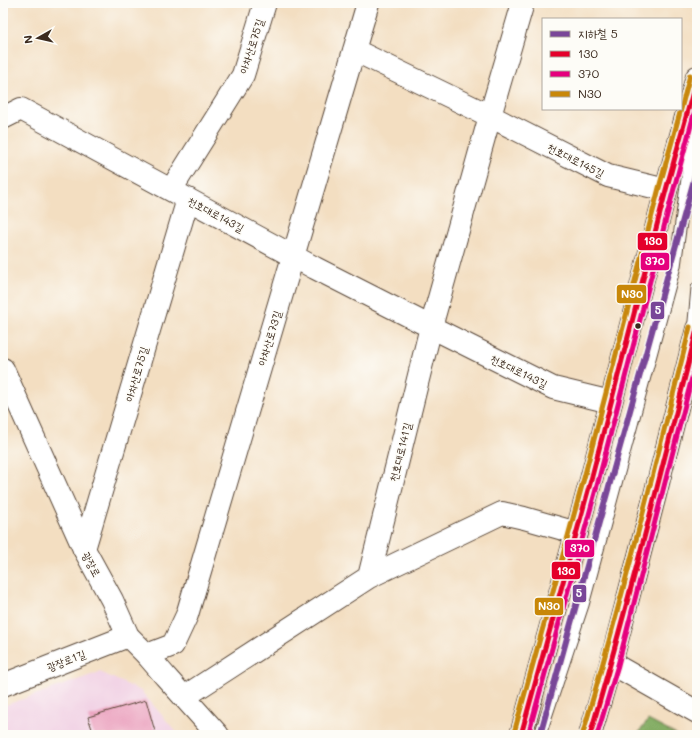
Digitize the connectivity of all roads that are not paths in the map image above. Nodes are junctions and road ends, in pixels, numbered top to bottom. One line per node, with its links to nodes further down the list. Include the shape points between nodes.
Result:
1 (265, 3): 10 (street, 아차산로75길, via 243,75)
2 (368, 3): 4 (street, 아차산로73길)
3 (523, 3): 7 (street)
4 (354, 50): 7 (street, 천호대로145길); 11 (street, 아차산로73길)
5 (697, 78): 9 (street)
6 (697, 102): 29 (lane, via 675,266 583,606)
7 (490, 116): 9 (street, 천호대로145길, via 608,176); 13 (street)
8 (3, 118): 10 (street, 천호대로143길, via 21,109)
9 (666, 190): 17 (street)
10 (180, 194): 11 (street, 천호대로143길); 19 (street, 아차산로75길)
11 (293, 256): 13 (street, 천호대로143길); 22 (street, 아차산로73길, via 187,615 173,644)
12 (697, 288): 15 (lane)
13 (431, 327): 17 (street, 천호대로143길, via 553,388); 20 (street, 천호대로141길)
14 (697, 329): 15 (street)
15 (691, 351): 23 (street)
16 (3, 369): 19 (street, 광장로)
17 (611, 402): 18 (street)
18 (577, 533): 20 (street, via 502,513); 28 (street)
19 (84, 549): 21 (street, 광장로)
20 (369, 577): 25 (street)
21 (128, 636): 22 (street, 광장로); 24 (street, 광장로1길)
22 (147, 655): 25 (street, 광장로)
23 (611, 663): 26 (street); 30 (street)
24 (3, 685)
25 (184, 697): 27 (street, 광장로)
26 (697, 712)
27 (218, 735)
28 (522, 735)
29 (540, 735)
30 (590, 735)

